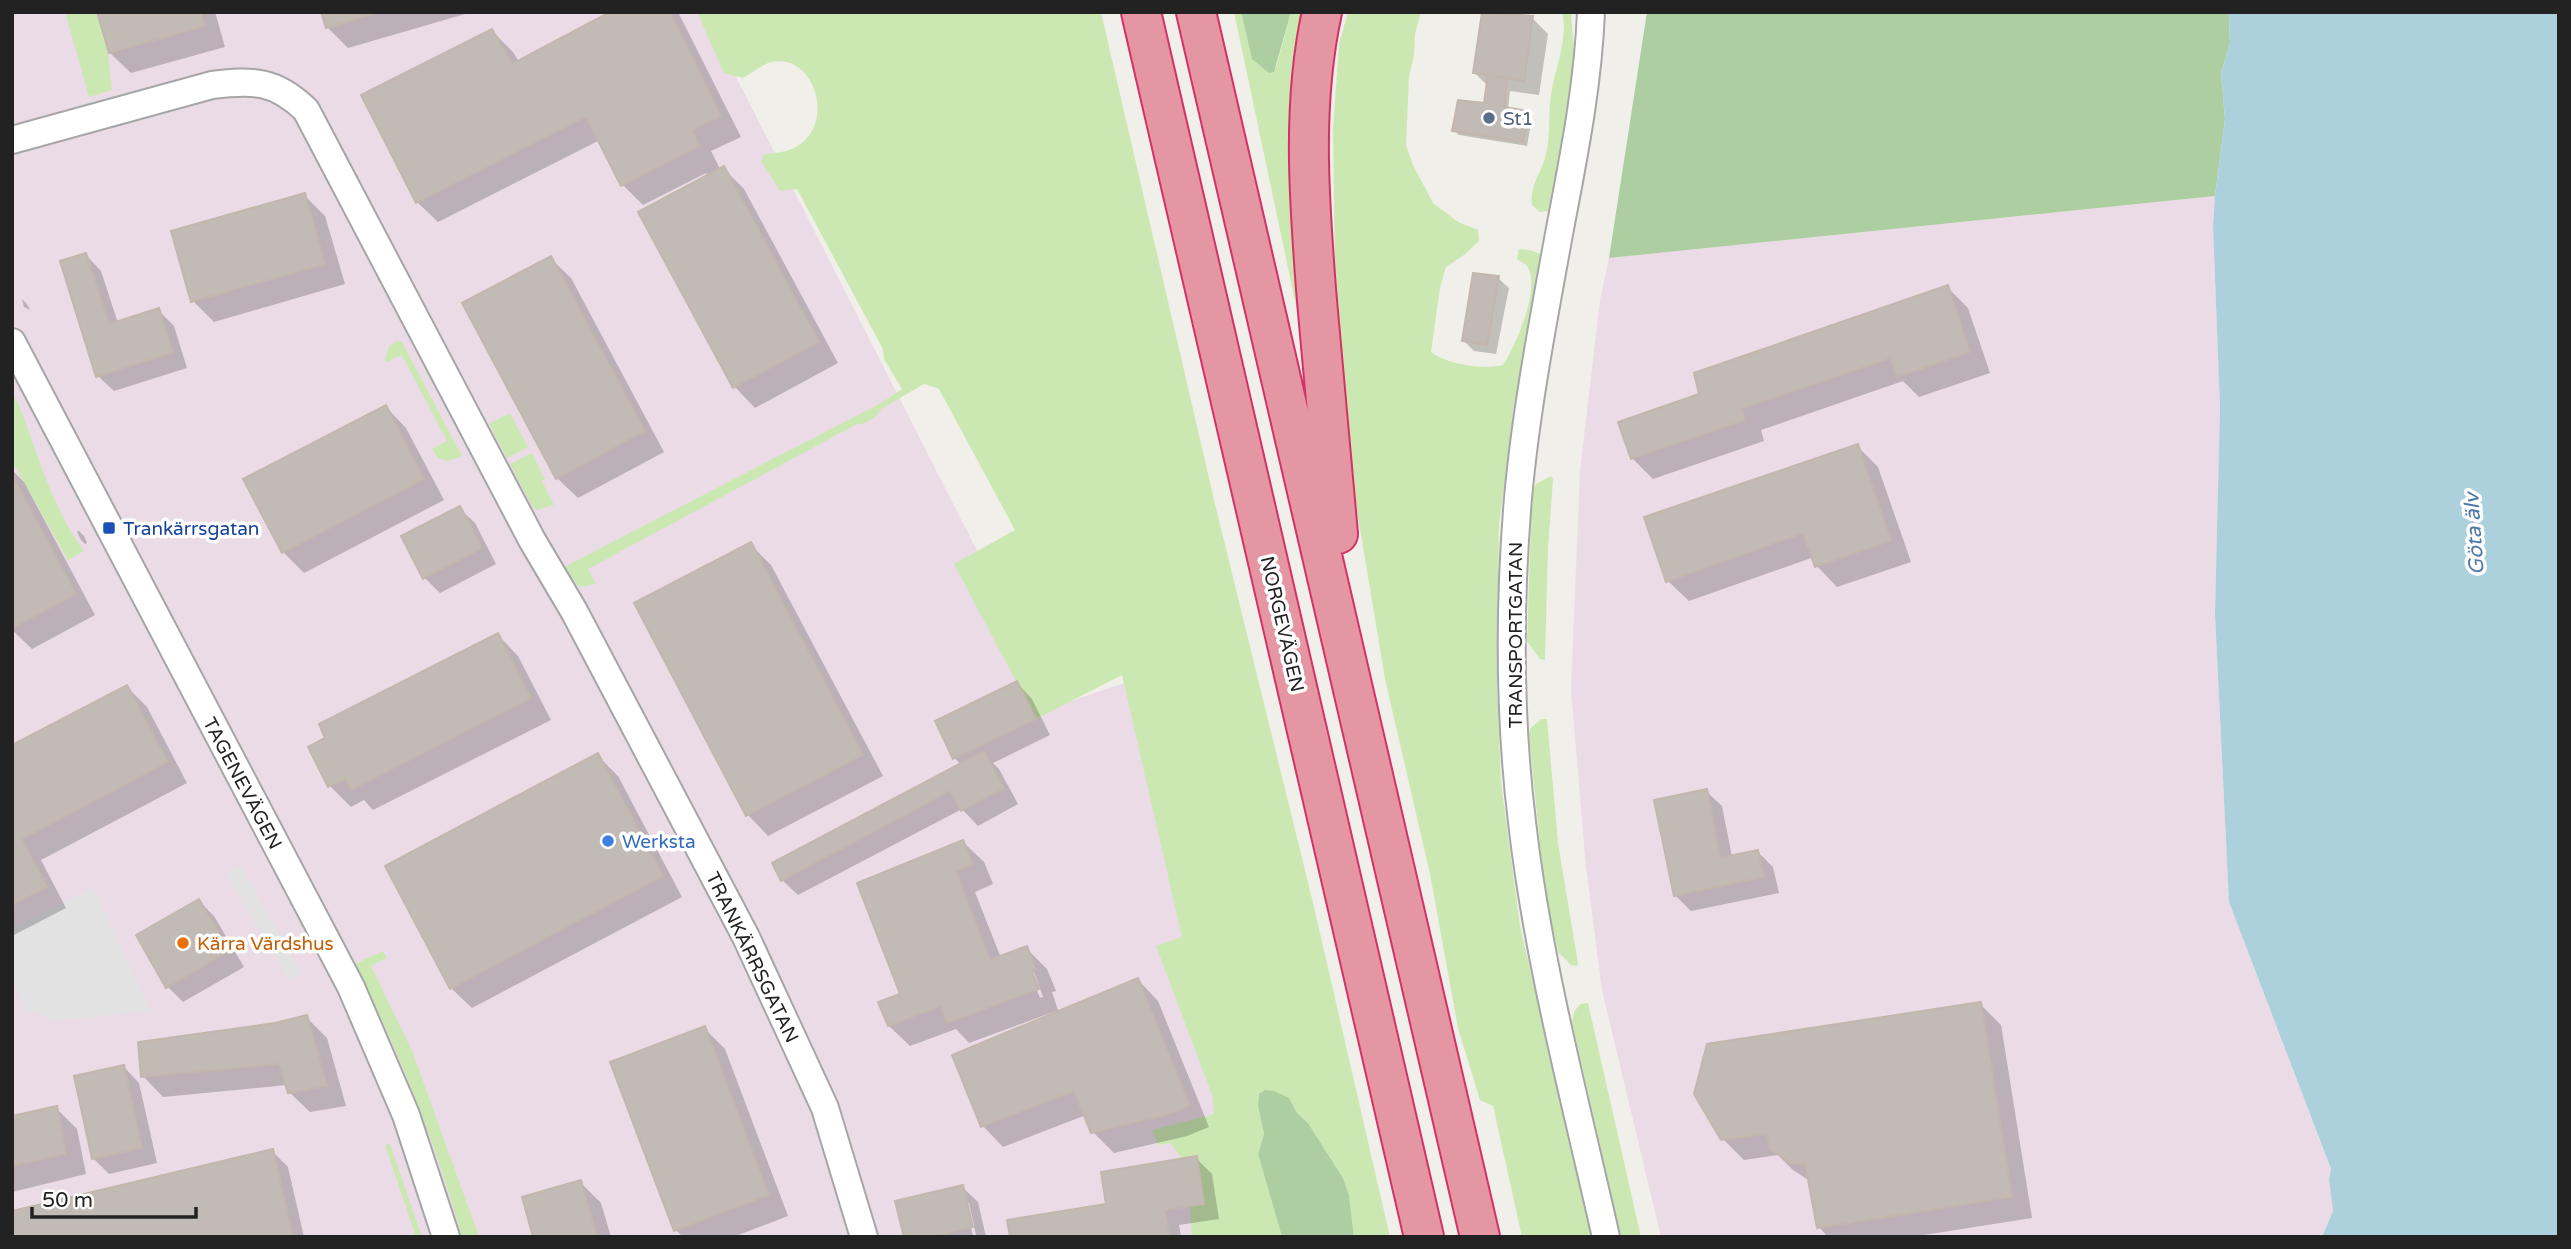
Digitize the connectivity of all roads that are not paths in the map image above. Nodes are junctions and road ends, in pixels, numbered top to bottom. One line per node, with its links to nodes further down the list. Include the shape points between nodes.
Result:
1 (1130, 12): 6 (highway)
2 (1141, 12): 6 (highway, NORGEVÄGEN)
3 (1196, 12): 9 (highway)
4 (1322, 12): 9 (highway, via 1309,105 1311,230)
5 (1589, 18): 14 (street, TRANSPORTGATAN, via 1591,46 1583,102 1523,450 1514,560 1512,675 1522,822 1537,922)
6 (1159, 96): 12 (highway, NORGEVÄGEN)
7 (12, 140): 11 (street, TRANKÄRRSGATAN, via 241,81 289,93 306,110 746,937 825,1108)
8 (12, 342): 10 (street, TAGENEVÄGEN, via 351,987 406,1115)
9 (1351, 673): 13 (highway)
10 (446, 1237)
11 (864, 1237)
12 (1424, 1237)
13 (1480, 1237)
14 (1606, 1237)

